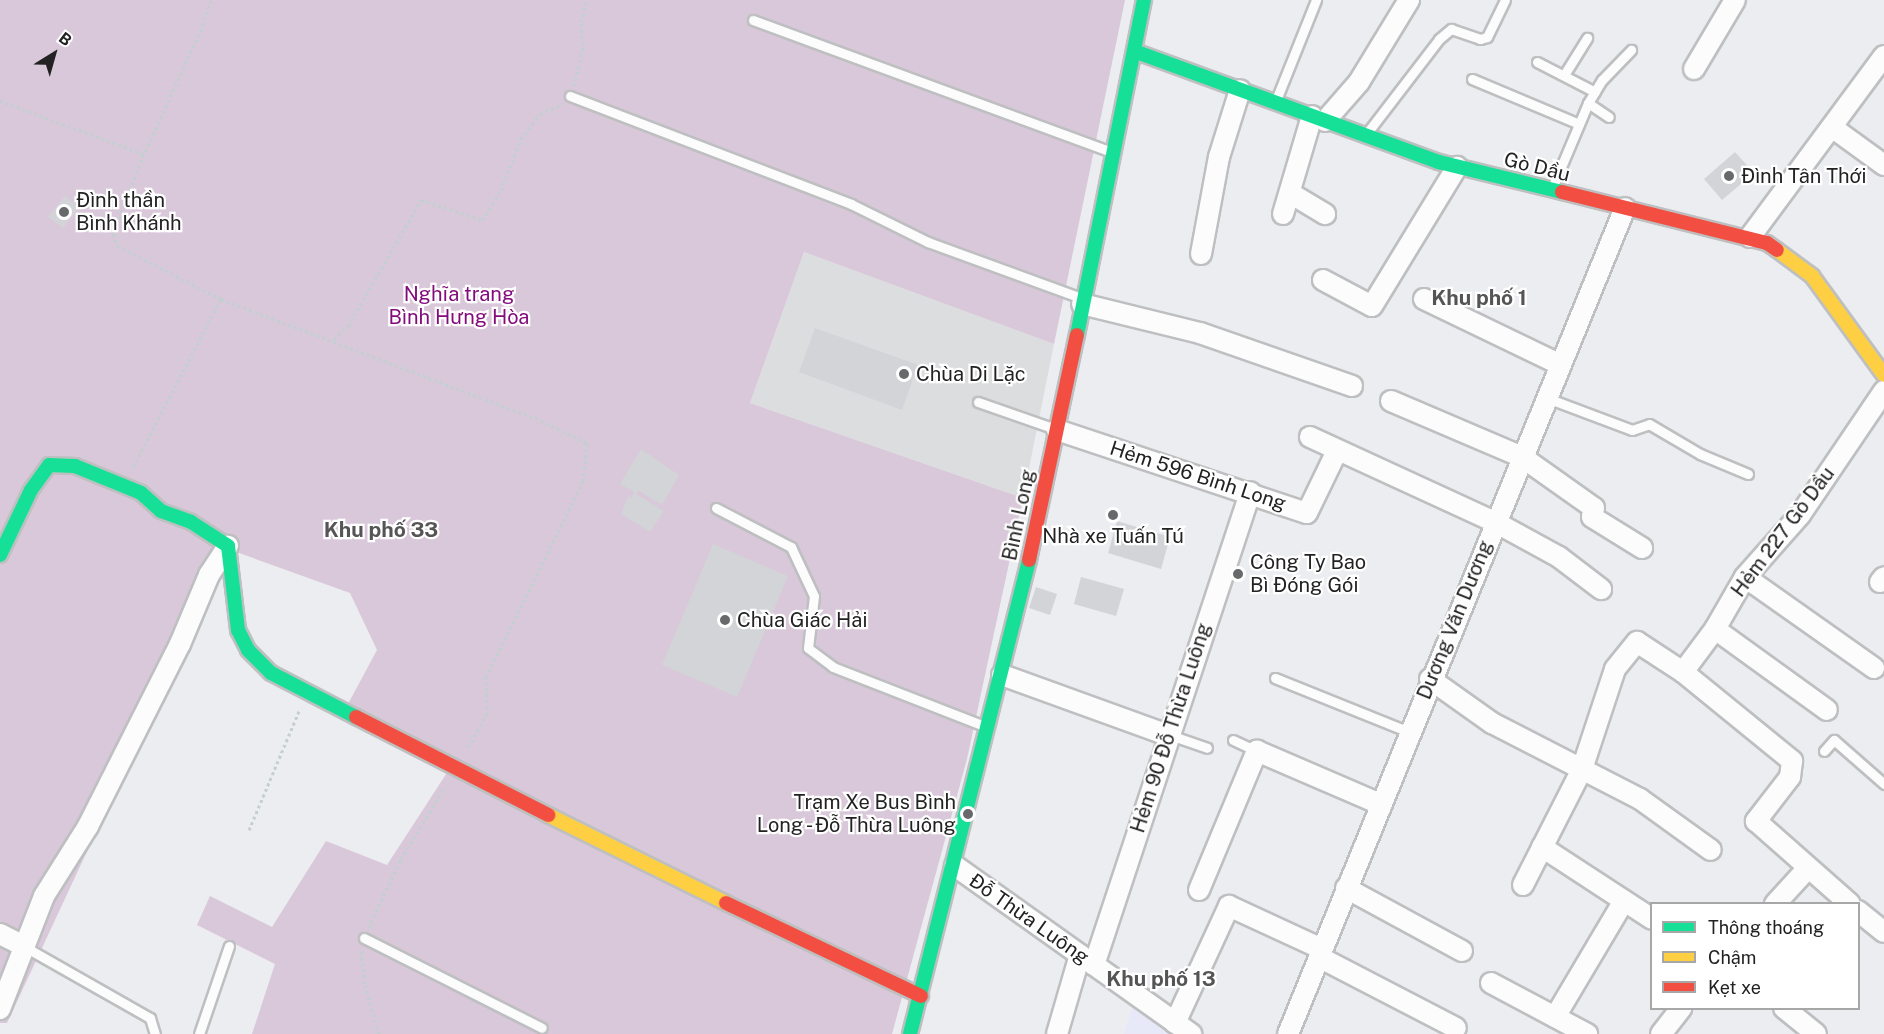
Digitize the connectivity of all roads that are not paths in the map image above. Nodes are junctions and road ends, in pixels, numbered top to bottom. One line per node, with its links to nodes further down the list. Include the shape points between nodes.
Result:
1 (1144, 0): 9 (street, Bình Long)
2 (1316, 0): 18 (lane)
3 (1409, 0): 21 (street, via 1359,82)
4 (1505, 0): 24 (lane, via 1487,37 1480,39 1451,29 1439,39)
5 (1735, 0): 12 (street)
6 (753, 20): 25 (lane)
7 (1587, 38): 13 (lane)
8 (1631, 50): 16 (lane)
9 (1134, 51): 15 (street, Gò Dầu); 25 (street, Bình Long)
10 (1884, 56): 23 (street)
11 (1537, 62): 13 (lane)
12 (1694, 69)
13 (1564, 75): 16 (lane)
14 (1472, 79): 22 (lane)
15 (1240, 90): 18 (street, Gò Dầu); 34 (street, via 1219,157)
16 (1595, 92): 19 (lane)
17 (570, 96): 37 (lane, via 851,204 928,242)
18 (1275, 102): 21 (street, Gò Dầu)
19 (1588, 104): 20 (lane); 22 (lane)
20 (1609, 117)
21 (1318, 118): 24 (street, Gò Dầu); 29 (street)
22 (1579, 124): 28 (lane)
23 (1833, 128): 26 (street); 33 (street)
24 (1366, 135): 27 (street, Gò Dầu)
25 (1114, 153): 37 (street, Bình Long)
26 (1884, 165)
27 (1457, 167): 28 (street, Gò Dầu); 35 (street, via 1372,306)
28 (1552, 191): 30 (street, Gò Dầu)
29 (1290, 192): 31 (street); 32 (street)
30 (1625, 208): 33 (street, Gò Dầu); 38 (street, Dương Văn Dương)
31 (1283, 214)
32 (1325, 214)
33 (1750, 237): 39 (street, Gò Dầu, via 1784,252 1812,276)
34 (1201, 254)
35 (1323, 280)
36 (1424, 299): 38 (street)
37 (1083, 302): 40 (street, via 1200,333); 45 (street, Bình Long)
38 (1561, 365): 42 (street, Dương Văn Dương)
39 (1884, 375)
40 (1352, 386)
41 (1884, 391): 56 (street, Hẻm 227 Gò Dầu, via 1800,515)
42 (1547, 398): 48 (street, Dương Văn Dương); 49 (lane, via 1632,430 1649,424 1700,454)
43 (1391, 401): 48 (street)
44 (978, 402): 45 (lane)
45 (1057, 430): 50 (street, Hẻm 596 Bình Long); 61 (street, Bình Long)
46 (1310, 437): 47 (street)
47 (1336, 451): 50 (street, Hẻm 596 Bình Long, via 1306,513); 52 (street)
48 (1522, 458): 52 (street, Dương Văn Dương); 54 (street, via 1594,508 1592,517)
49 (1748, 474)
50 (1250, 492): 67 (street, Hẻm 90 Đỗ Thừa Luông)
51 (716, 508): 65 (lane, via 792,547 814,596 808,648 833,667)
52 (1495, 522): 57 (street, via 1559,557); 63 (street, Dương Văn Dương)
53 (228, 546): 55 (street, via 191,522 161,511 141,493 123,484 75,466 49,465); 91 (street, via 209,575 180,644 88,826 44,896); 96 (street, via 238,630 248,650 271,673)
54 (1642, 548)
55 (0, 555)
56 (1745, 577): 58 (street, Hẻm 227 Gò Dầu); 59 (street)
57 (1600, 588)
58 (1715, 629): 60 (street, Hẻm 227 Gò Dầu); 64 (street)
59 (1875, 669)
60 (1683, 672): 72 (street, via 1637,642 1615,669); 78 (street, via 1792,761 1790,777 1756,821)
61 (1002, 675): 65 (street, Bình Long); 67 (street)
62 (1275, 678): 66 (lane)
63 (1430, 679): 66 (street, Dương Văn Dương); 72 (street, via 1492,723)
64 (1827, 710)
65 (989, 728): 77 (street, Bình Long)
66 (1409, 732): 74 (street, Dương Văn Dương)
67 (1168, 735): 69 (lane); 94 (street, Hẻm 90 Đỗ Thừa Luông)
68 (1233, 740): 70 (lane)
69 (1207, 748)
70 (1257, 751): 74 (street); 81 (street)
71 (1824, 751): 73 (lane, via 1834,740)
72 (1582, 769): 75 (street); 76 (street, via 1640,799)
73 (1884, 783)
74 (1380, 804): 80 (street, Dương Văn Dương)
75 (1542, 847): 79 (street); 82 (street)
76 (1711, 850)
77 (955, 866): 94 (street, Đỗ Thừa Luông); 96 (street, Bình Long)
78 (1808, 868): 83 (street); 84 (street)
79 (1523, 885)
80 (1346, 888): 92 (street); 93 (street, Dương Văn Dương)
81 (1199, 890)
82 (1624, 901): 86 (street); 100 (street)
83 (1776, 902)
84 (1849, 902)
85 (1860, 912): 87 (street)
86 (1650, 919)
87 (1884, 932)
88 (0, 934): 91 (street)
89 (364, 938): 101 (lane)
90 (229, 946): 106 (lane)
91 (25, 947): 97 (street); 105 (lane, via 150,1018)
92 (1462, 951)
93 (1320, 953): 102 (street); 103 (street, via 1229,906); 104 (street, Dương Văn Dương)
94 (1087, 960): 103 (street, Đỗ Thừa Luông); 108 (street, Hẻm 90 Đỗ Thừa Luông)
95 (1491, 983): 100 (street)
96 (921, 996): 107 (street, Bình Long)
97 (0, 1009)
98 (1679, 1010): 110 (street)
99 (1787, 1010): 111 (street)
100 (1555, 1017): 109 (street)
101 (542, 1028)
102 (1456, 1028)
103 (1183, 1029)
104 (1292, 1032)
105 (155, 1034)
106 (199, 1034)
107 (910, 1034)
108 (1057, 1034)
109 (1587, 1034)
110 (1661, 1034)
111 (1816, 1034)

